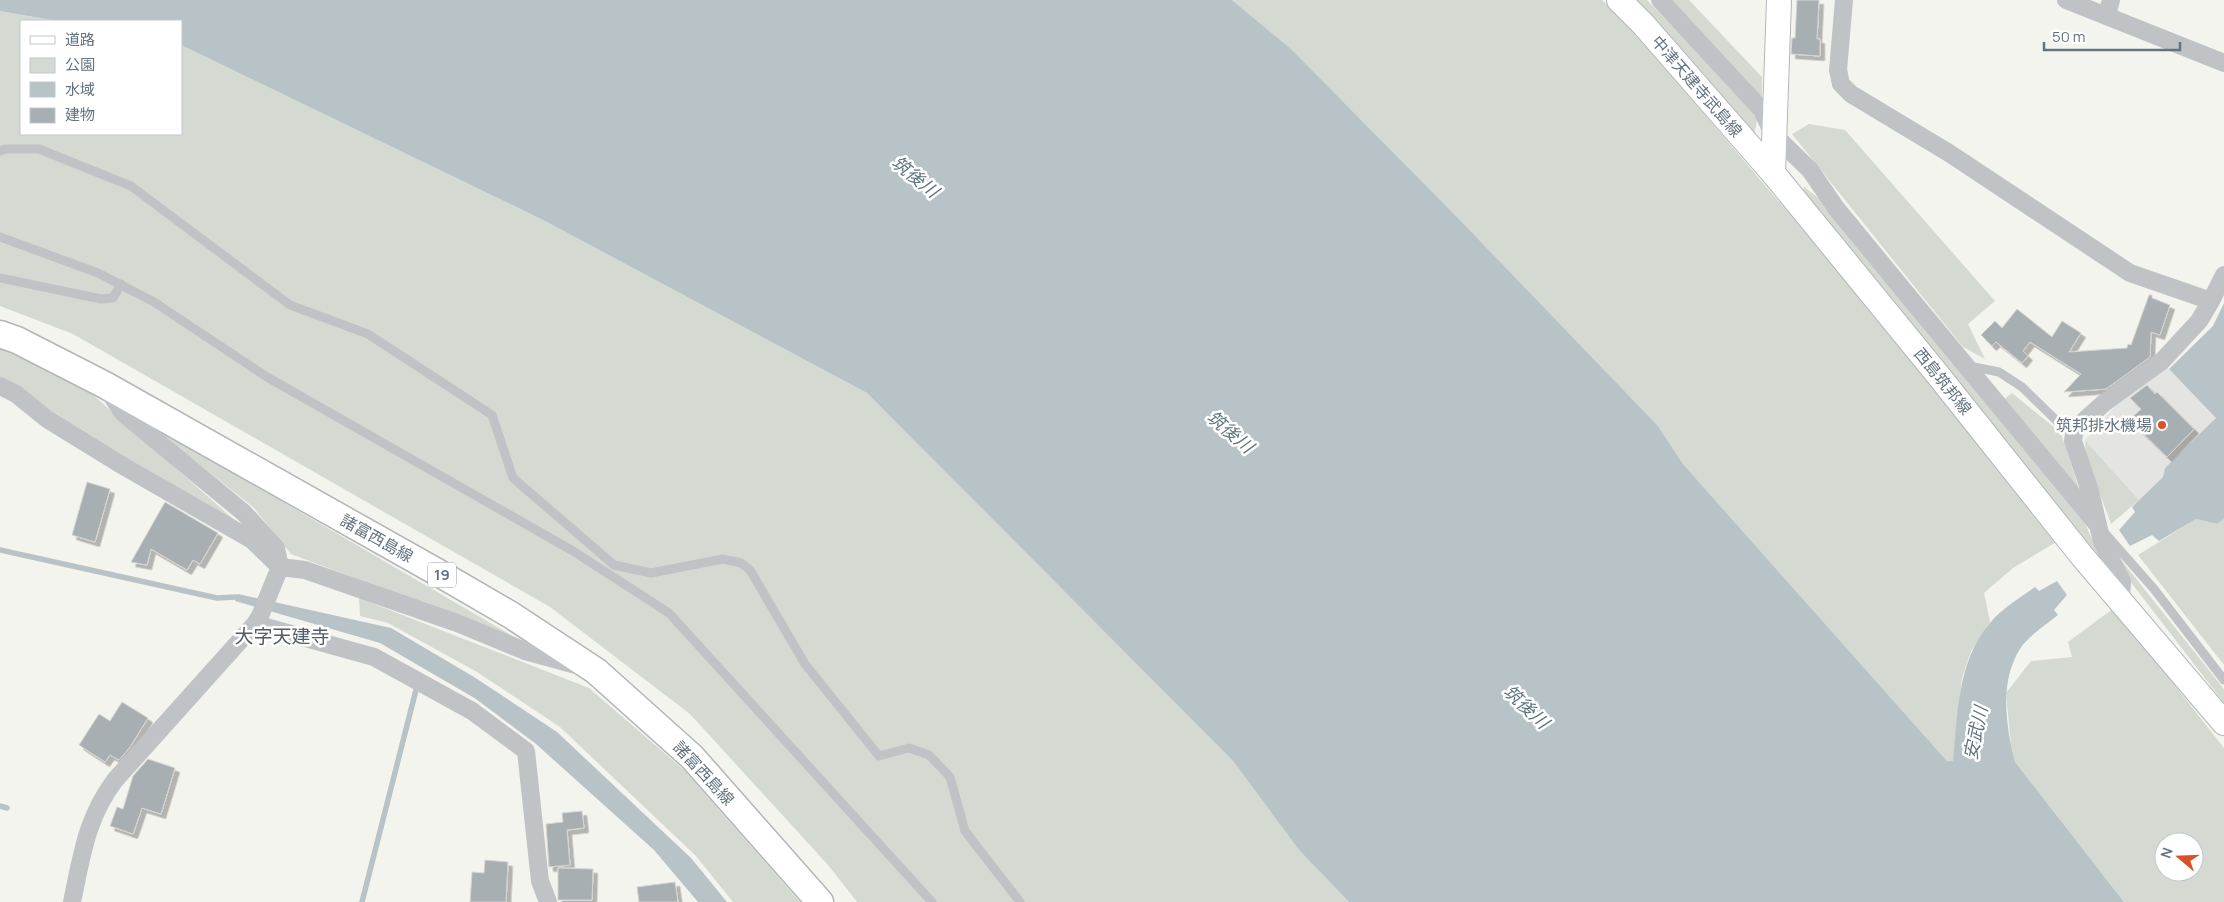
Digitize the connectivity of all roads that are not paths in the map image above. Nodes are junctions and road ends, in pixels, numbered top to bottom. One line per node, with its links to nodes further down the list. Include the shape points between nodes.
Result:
1 (1620, 0): 10 (main road, 中津天建寺武島線)
2 (1660, 0): 8 (street, via 1762,110)
3 (1780, 0): 8 (main road)
4 (1844, 0): 15 (street, via 1838,70 1841,84 1851,94 1949,153 2130,273)
5 (2066, 0): 6 (street)
6 (2109, 8): 7 (street)
7 (2224, 62)
8 (1773, 134): 10 (main road); 17 (street, via 1810,170 1843,216)
9 (0, 151): 32 (lane, via 39,149 131,186 290,305 368,334 492,415 513,478 614,564 651,573 723,558 741,563 750,570 805,664 879,756 909,748 929,755 950,777 965,830)
10 (1773, 173): 23 (main road, 西島筑邦線)
11 (0, 238): 14 (lane)
12 (2224, 275): 15 (street)
13 (0, 278): 14 (lane, via 101,298 113,298)
14 (121, 284): 31 (lane, via 154,302 267,377 573,550 669,613)
15 (2211, 301): 20 (street, via 2199,321 2162,361 2104,403)
16 (0, 334): 18 (main road, 諸富西島線 / 19)
17 (1964, 365): 20 (lane, via 1999,372 2022,387 2059,423); 21 (street)
18 (105, 385): 22 (street, via 123,413 244,513 276,548); 25 (main road, 諸富西島線 / 19, via 446,576)
19 (0, 386): 22 (street, via 124,467 252,540)
20 (2075, 429): 21 (street, via 2073,441)
21 (2097, 524): 23 (street, via 2102,542 2122,581); 26 (lane, via 2154,589)
22 (280, 567): 24 (street); 25 (street, via 305,570 525,651)
23 (2121, 602): 27 (main road, 西島筑邦線)
24 (257, 620): 28 (street, via 101,799 86,837); 29 (street, via 374,657 472,711 526,751 540,881)
25 (596, 670): 30 (main road, 諸富西島線 / 19, via 692,757)
26 (2224, 680)
27 (2224, 723)
28 (72, 902)
29 (548, 902)
30 (820, 902)
31 (932, 902)
32 (1020, 902)

